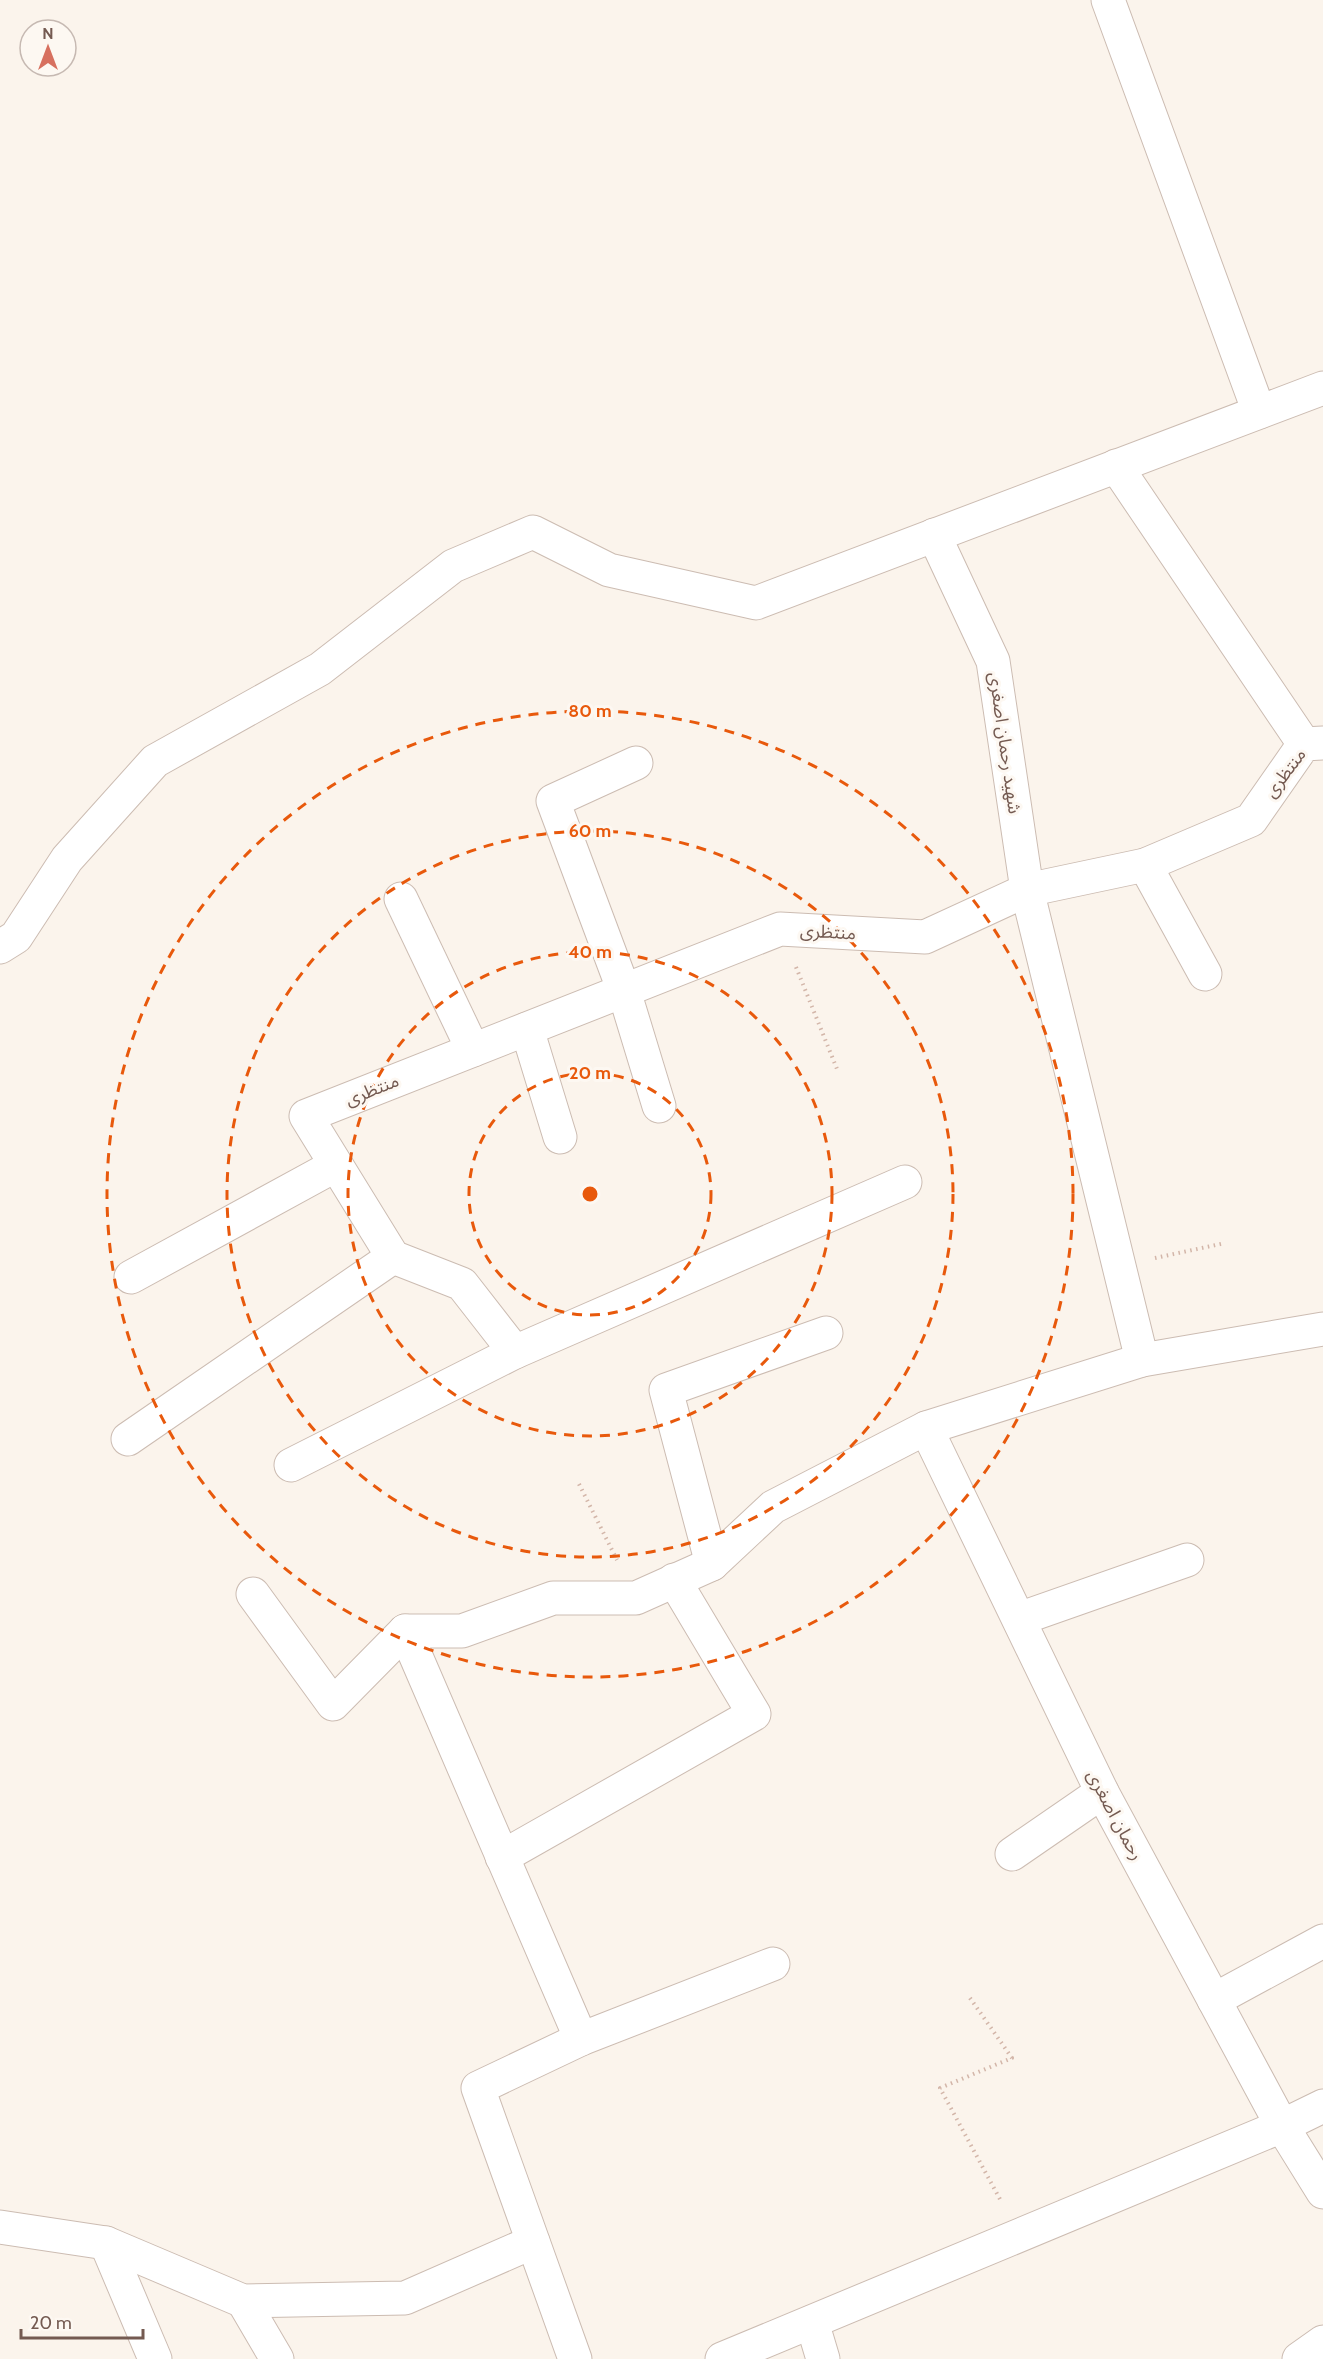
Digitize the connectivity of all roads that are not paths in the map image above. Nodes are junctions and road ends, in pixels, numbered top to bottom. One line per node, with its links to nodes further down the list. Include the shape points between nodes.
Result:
1 (1108, 0): 3 (street)
2 (1323, 388): 3 (street)
3 (1259, 412): 4 (street)
4 (1116, 466): 5 (street); 6 (street)
5 (934, 536): 9 (street, شهید رحمان اصغری, via 993,661); 11 (street, via 756,603 609,570 533,532 453,566 320,669 155,761 67,859 16,937)
6 (1313, 743): 8 (street, منتظری, via 1251,820)
7 (636, 763): 13 (street, via 553,801)
8 (1145, 865): 9 (street, منتظری); 12 (street)
9 (1027, 890): 13 (street, منتظری, via 925,937 780,929); 25 (street, شهید رحمان اصغری)
10 (401, 899): 15 (street)
11 (0, 948)
12 (1205, 974)
13 (624, 990): 14 (street, منتظری); 16 (street)
14 (527, 1029): 15 (street, منتظری); 17 (street)
15 (472, 1050): 18 (street, منتظری, via 306,1116)
16 (659, 1106)
17 (560, 1137)
18 (336, 1165): 20 (street); 21 (street)
19 (905, 1182): 24 (street)
20 (393, 1257): 24 (street, via 462,1284); 27 (street)
21 (131, 1277)
22 (1323, 1329): 25 (street)
23 (826, 1333): 30 (street, via 666,1390)
24 (515, 1352): 28 (street)
25 (1142, 1360): 26 (street)
26 (926, 1428): 30 (street, via 773,1507); 33 (street, رحمان اصغری)
27 (128, 1439)
28 (291, 1465)
29 (1186, 1560): 33 (street)
30 (712, 1564): 31 (street)
31 (674, 1580): 34 (street, via 636,1598 553,1598 462,1631); 37 (street, via 754,1714)
32 (253, 1594): 34 (street, via 333,1704)
33 (1019, 1619): 35 (street, رحمان اصغری)
34 (405, 1631): 37 (street)
35 (1102, 1792): 36 (street); 40 (street, رحمان اصغری)
36 (1012, 1854)
37 (502, 1857): 41 (street)
38 (1323, 1941): 40 (street)
39 (773, 1964): 41 (street)
40 (1214, 2000): 43 (street, رحمان اصغری)
41 (581, 2039): 46 (street, via 478,2088)
42 (1323, 2106): 43 (street)
43 (1282, 2126): 44 (street, رحمان اصغری); 49 (street)
44 (1323, 2192)
45 (0, 2227): 47 (street)
46 (533, 2242): 48 (street, via 405,2298); 53 (street)
47 (106, 2243): 48 (street); 51 (street)
48 (243, 2301): 52 (street)
49 (812, 2322): 54 (street); 55 (street)
50 (1323, 2342): 56 (street)
51 (154, 2359)
52 (277, 2359)
53 (575, 2359)
54 (722, 2359)
55 (823, 2359)
56 (1299, 2359)

